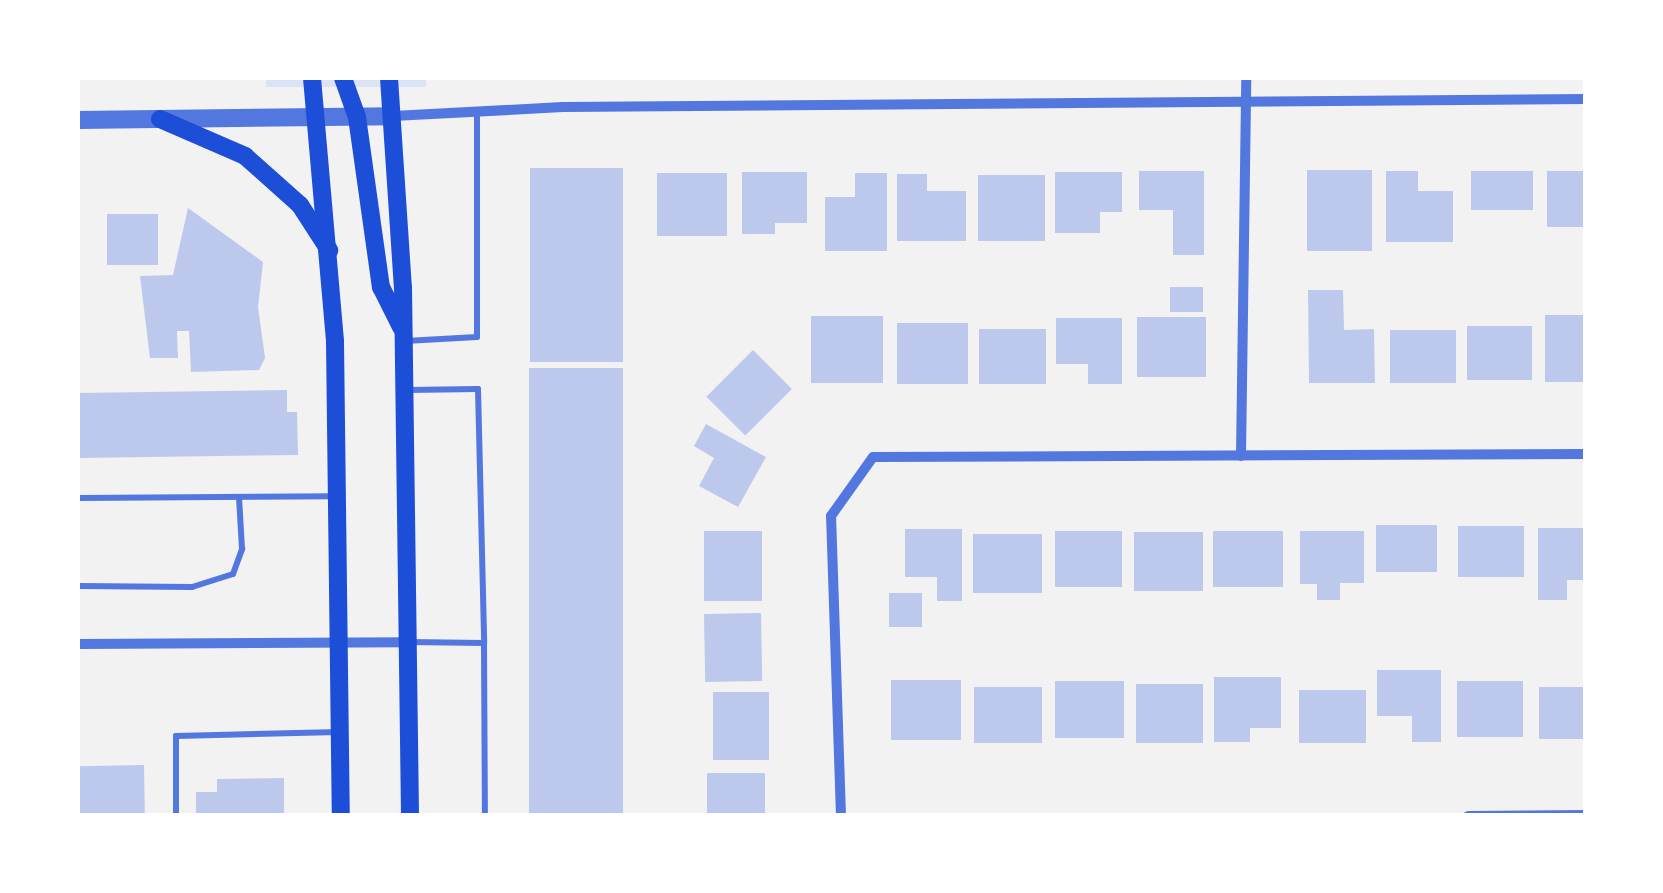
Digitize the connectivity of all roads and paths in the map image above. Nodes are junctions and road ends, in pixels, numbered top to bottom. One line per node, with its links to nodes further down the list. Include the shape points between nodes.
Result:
1 (312, 78): 9 (main road)
2 (343, 78): 10 (main road)
3 (390, 78): 7 (main road)
4 (1246, 78): 6 (street)
5 (1586, 99): 6 (street)
6 (1246, 100): 8 (street, via 562,107); 17 (street)
7 (393, 116): 8 (street); 10 (street); 14 (main road)
8 (477, 116): 14 (lane, via 477,337)
9 (320, 117): 10 (street); 11 (street); 13 (main road)
10 (357, 117): 14 (main road, via 381,287)
11 (160, 119): 12 (street); 13 (main road, via 246,156 300,205)
12 (78, 120)
13 (330, 251): 18 (main road)
14 (404, 337): 15 (main road)
15 (404, 390): 23 (main road); 24 (lane, via 478,390)
16 (1586, 454): 17 (street)
17 (1241, 456): 32 (street, via 873,457 831,516)
18 (338, 496): 19 (lane); 22 (main road)
19 (239, 497): 20 (lane); 21 (lane, via 242,549 233,574 192,587)
20 (78, 498)
21 (78, 586)
22 (339, 642): 23 (street); 25 (street); 26 (main road)
23 (407, 642): 24 (lane); 30 (main road)
24 (484, 643): 31 (lane)
25 (78, 644)
26 (340, 732): 28 (lane, via 176,736); 29 (main road)
27 (1586, 815): 33 (street)
28 (176, 816)
29 (341, 816)
30 (410, 816)
31 (485, 816)
32 (841, 816)
33 (1468, 816)

